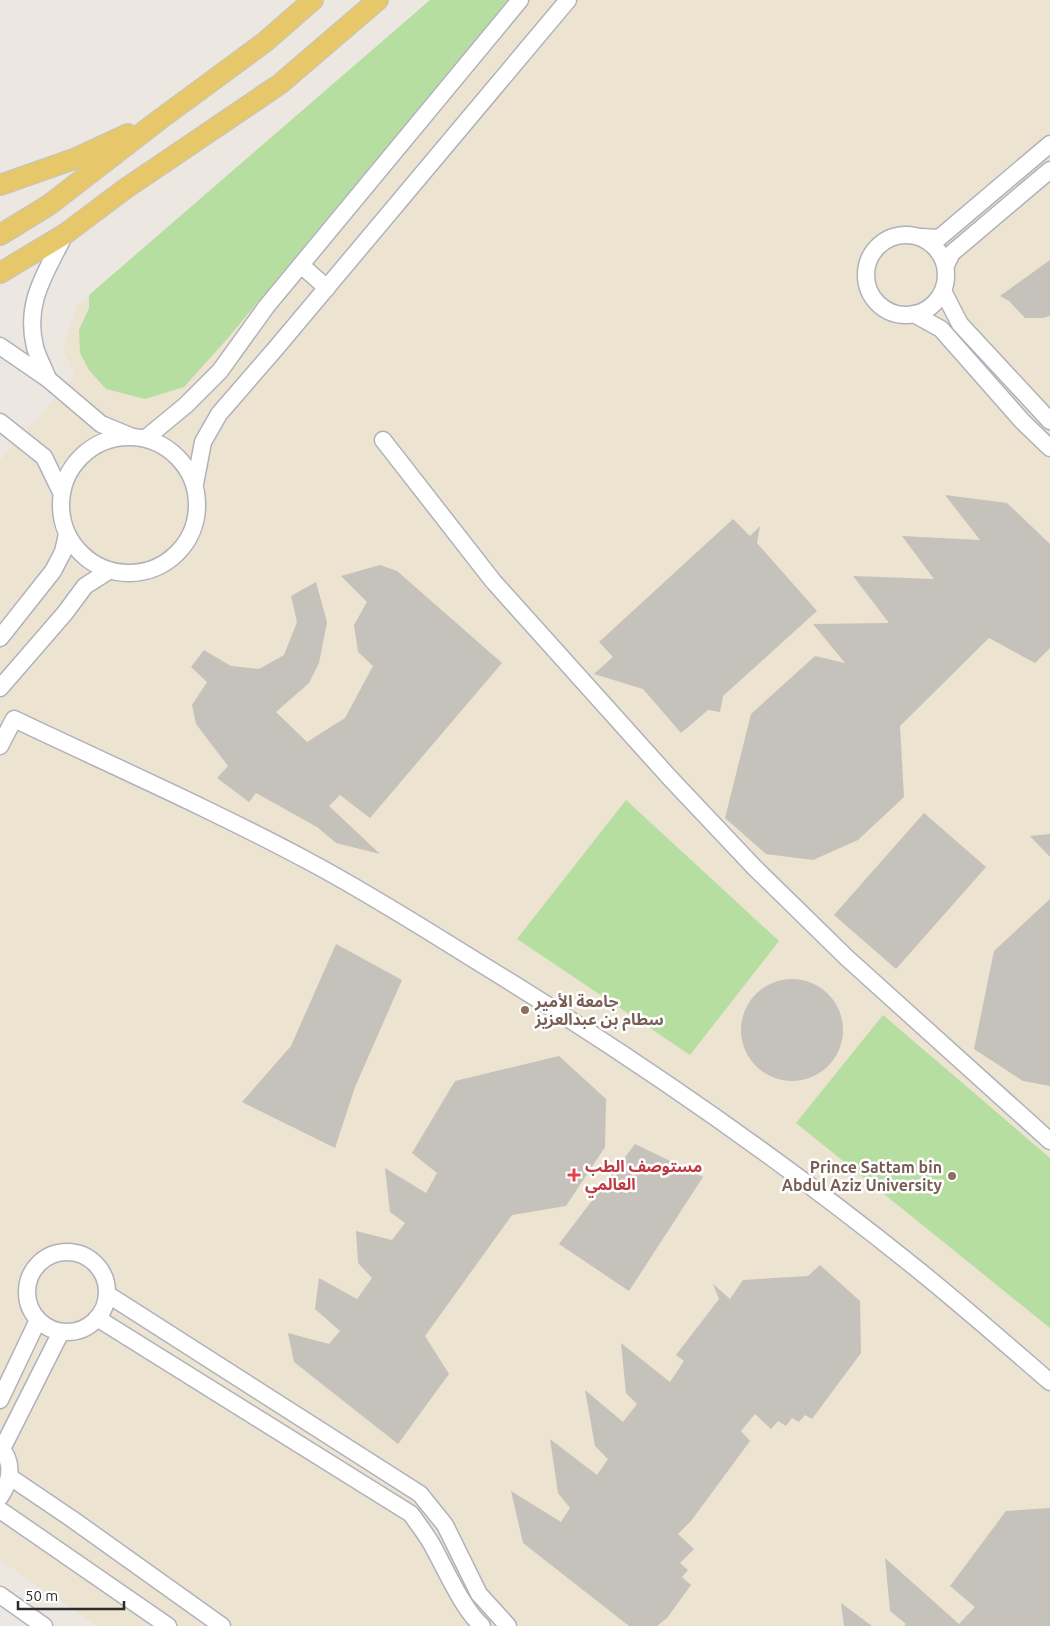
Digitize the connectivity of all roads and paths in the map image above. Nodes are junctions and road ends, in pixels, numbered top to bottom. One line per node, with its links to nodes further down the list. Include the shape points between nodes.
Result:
1 (314, 0): 5 (main road, via 265,42)
2 (378, 0): 9 (main road, via 280,84 125,189)
3 (520, 0): 13 (street)
4 (568, 0): 15 (street)
5 (159, 120): 8 (main road, via 74,158); 10 (main road, via 49,205)
6 (1050, 144): 11 (street, via 939,238)
7 (1050, 170): 12 (street, via 952,253)
8 (0, 185)
9 (65, 234): 14 (main road); 19 (street, via 35,294 31,318 35,348)
10 (0, 235)
11 (921, 237): 12 (street, via 941,253); 17 (street, via 908,234 894,236 872,253 867,265 866,279 878,304 901,315)
12 (946, 265): 16 (street)
13 (301, 266): 15 (street); 22 (street, via 266,307 220,371 186,405)
14 (0, 273)
15 (327, 288): 25 (street, via 219,414 203,442)
16 (943, 291): 17 (street, via 926,310); 20 (street, via 960,324)
17 (914, 314): 24 (street, via 941,329)
18 (0, 346): 19 (street)
19 (48, 379): 22 (street, via 101,424)
20 (1050, 421)
21 (1, 422): 26 (street, via 44,457)
22 (138, 437): 25 (street, via 167,447 184,463); 26 (street, via 106,440 85,451 70,469)
23 (383, 440): 32 (street, via 493,580 754,867 847,958)
24 (1050, 448)
25 (194, 484): 28 (street, via 198,504 194,525 185,543 171,558 154,568 133,573)
26 (62, 492): 27 (street, via 61,513)
27 (67, 534): 28 (street, via 78,551); 29 (street, via 63,552 53,571)
28 (107, 572): 30 (street, via 85,586)
29 (0, 638)
30 (0, 688)
31 (0, 746): 37 (street, via 14,719 221,817 310,862 399,913 573,1020 742,1135 919,1270)
32 (1050, 1141)
33 (107, 1294): 34 (street); 35 (street, via 106,1281 90,1259 66,1252 53,1255 37,1266 28,1283 30,1309); 48 (street, via 420,1494 445,1525 479,1594)
34 (97, 1318): 36 (street, via 87,1327); 47 (street, via 411,1514)
35 (38, 1320): 36 (street); 38 (street)
36 (61, 1332): 39 (street)
37 (1050, 1382)
38 (0, 1400)
39 (1, 1448): 40 (street, via 7,1458)
40 (10, 1477): 41 (street); 46 (street)
41 (0, 1497)
42 (0, 1510): 45 (street)
43 (0, 1595): 44 (street)
44 (44, 1626)
45 (168, 1626)
46 (222, 1626)
47 (482, 1626)
48 (508, 1626)

